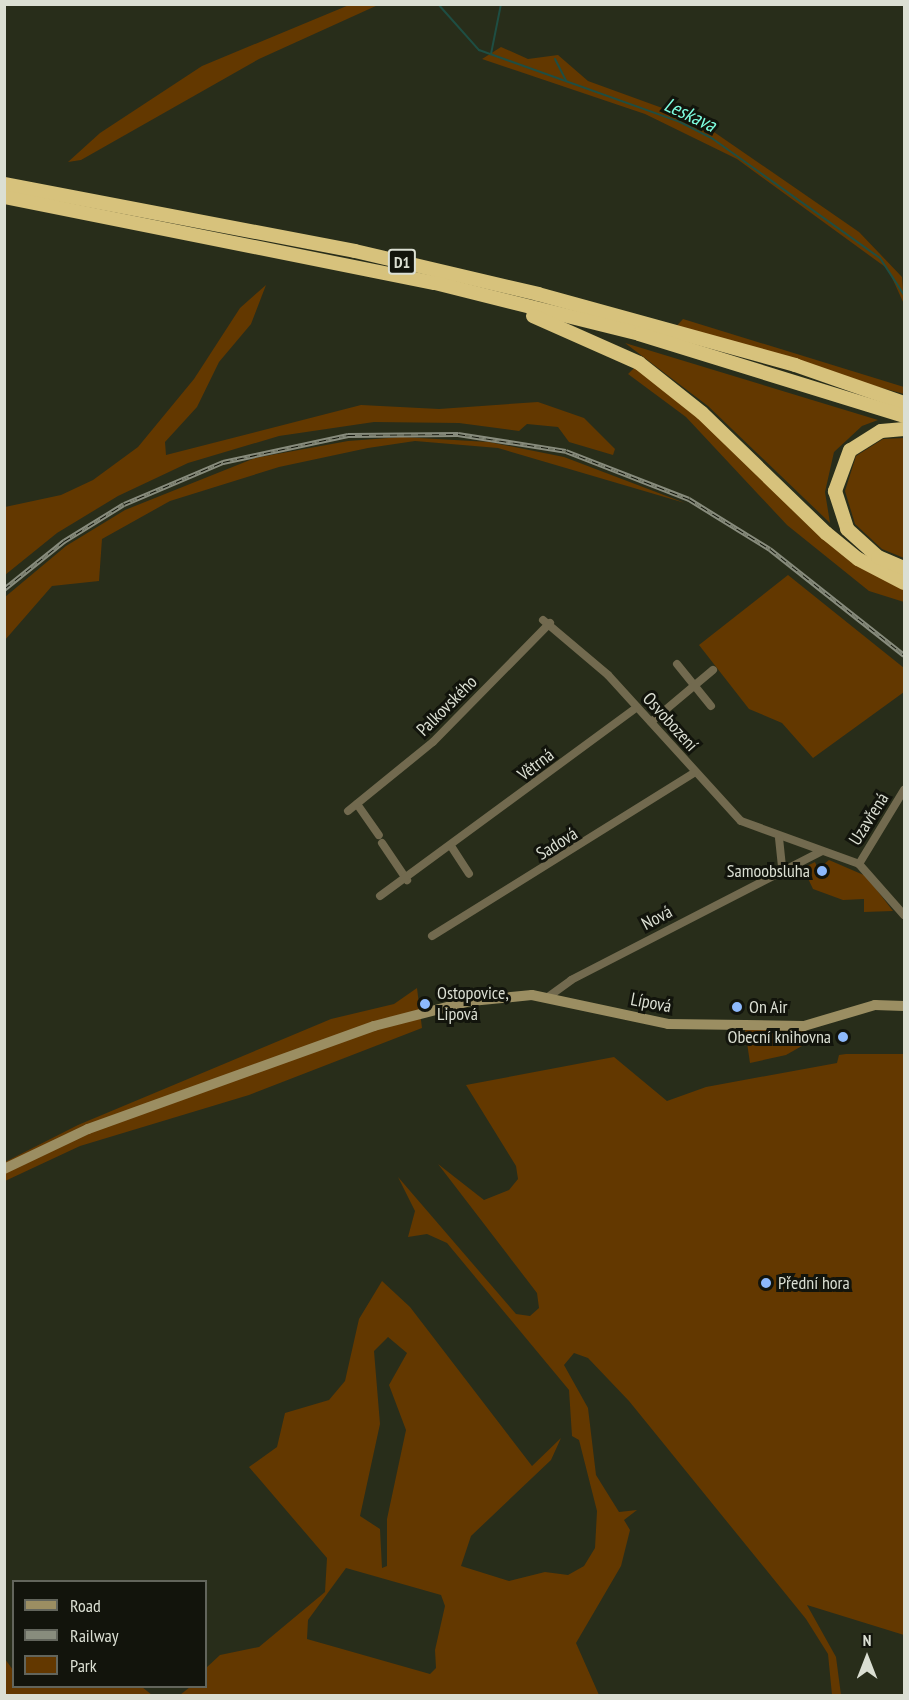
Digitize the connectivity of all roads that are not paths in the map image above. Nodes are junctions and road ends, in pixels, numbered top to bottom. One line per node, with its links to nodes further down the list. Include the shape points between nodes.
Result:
1 (4, 184): 4 (highway, D1, via 355,251 538,294)
2 (4, 197): 3 (highway, D1)
3 (435, 283): 7 (highway, D1, via 639,334); 10 (highway, via 546,320 639,363 702,413 842,546)
4 (795, 365): 5 (highway); 6 (highway, D1)
5 (904, 394)
6 (904, 403)
7 (904, 416)
8 (904, 429): 9 (highway, via 881,431 850,450 835,491 847,530 878,557)
9 (904, 568)
10 (904, 583)
11 (547, 621): 16 (street, Osvobození); 20 (street, Palkovského, via 433,742)
12 (677, 664): 14 (street)
13 (713, 670): 14 (street)
14 (694, 685): 15 (street); 17 (street)
15 (711, 706)
16 (637, 708): 17 (street, Osvobození); 23 (street, Větrná)
17 (651, 722): 18 (street, Osvobození)
18 (694, 772): 22 (street, Osvobození, via 741,821); 31 (street, Sadová)
19 (904, 790): 25 (street, Uzavřená)
20 (357, 804): 21 (street, Palkovského); 28 (street)
21 (348, 811)
22 (782, 841): 24 (street, Osvobození); 26 (street)
23 (451, 846): 27 (street); 28 (street, Větrná)
24 (822, 851): 25 (street, Osvobození); 26 (street, Nová)
25 (859, 864): 30 (street, Osvobození)
26 (785, 867): 32 (street, Nová, via 571,980)
27 (469, 874)
28 (407, 880): 29 (street, Větrná)
29 (380, 896)
30 (904, 915)
31 (432, 936)
32 (548, 997): 33 (street, Lípová, via 677,1025 804,1026 874,1007); 34 (street, Lípová, via 523,994 420,1011 88,1129)
33 (904, 1005)
34 (4, 1169)

